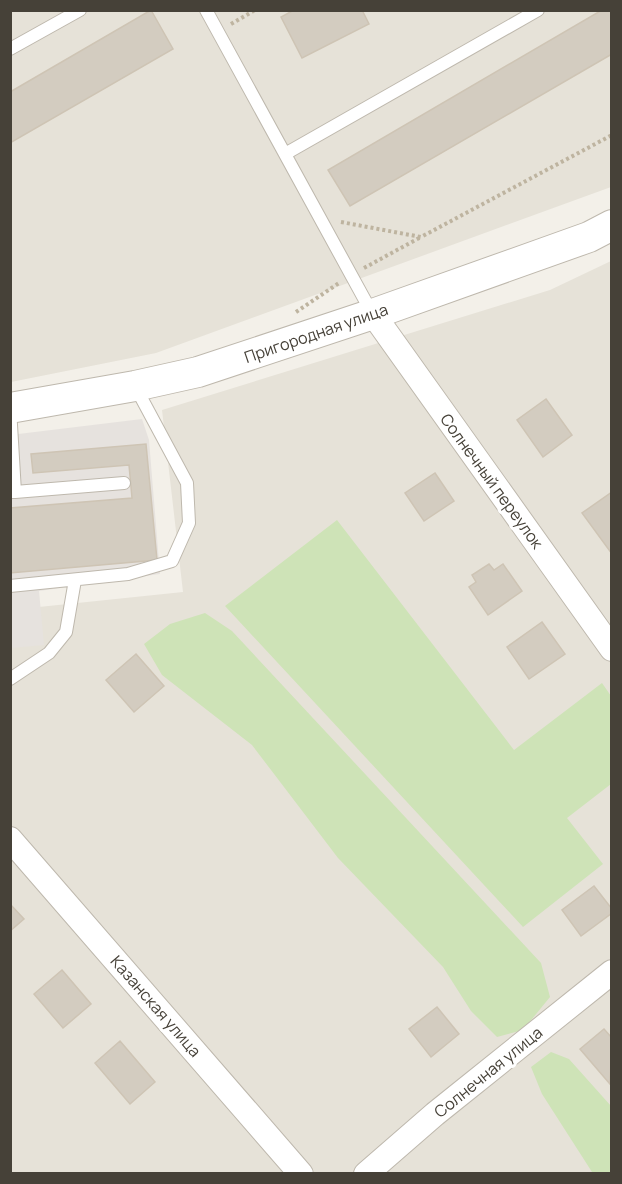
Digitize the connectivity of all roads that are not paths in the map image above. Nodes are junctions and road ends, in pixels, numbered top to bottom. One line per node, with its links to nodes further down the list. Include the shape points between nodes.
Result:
1 (80, 10): 4 (lane)
2 (206, 10): 5 (lane)
3 (538, 10): 5 (lane)
4 (10, 49)
5 (285, 154): 7 (lane)
6 (612, 225): 7 (street, Пригородная улица, via 589,237)
7 (373, 314): 8 (street, Пригородная улица, via 198,372); 14 (street, Солнечный переулок)
8 (135, 387): 9 (street, Пригородная улица); 12 (lane, via 187,483 189,524 172,561 128,574)
9 (10, 408): 11 (lane)
10 (124, 483): 11 (lane)
11 (13, 492)
12 (75, 580): 13 (lane); 15 (lane, via 66,632 49,653)
13 (10, 586)
14 (612, 649)
15 (10, 678)
16 (10, 839): 18 (street, Казанская улица)
17 (612, 972): 19 (street, Солнечная улица)
18 (301, 1173)
19 (366, 1173)

